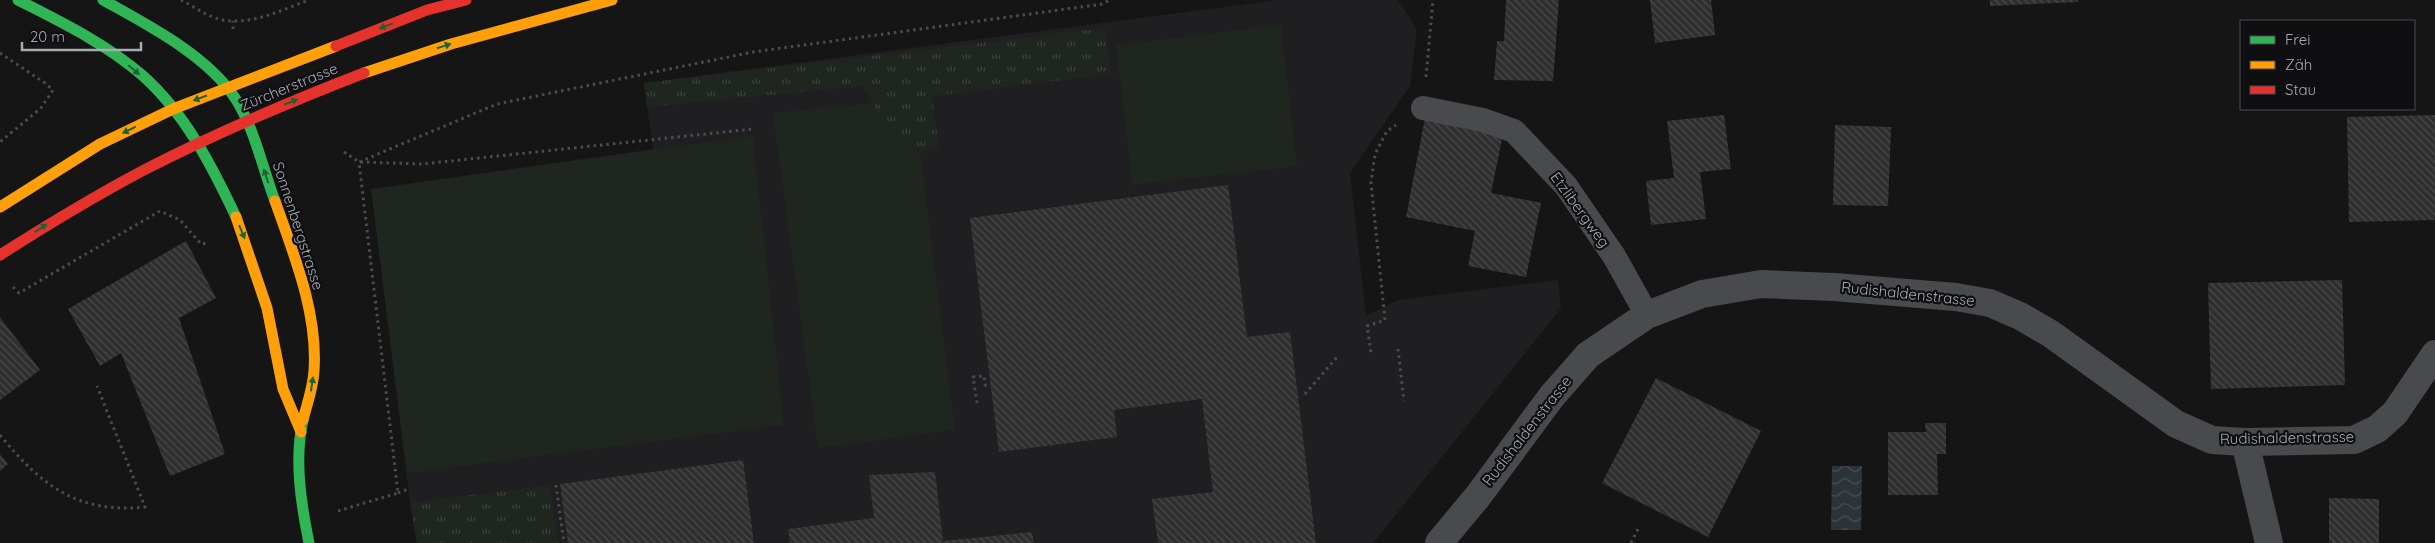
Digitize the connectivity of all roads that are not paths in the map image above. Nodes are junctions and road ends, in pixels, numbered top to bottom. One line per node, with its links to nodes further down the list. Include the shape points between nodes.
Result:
1 (18, 0): 7 (main road, one-way to 7, via 92,40 129,66)
2 (103, 0): 5 (main road, via 175,45)
3 (466, 0): 5 (main road, Zürcherstrasse, one-way to 5, via 427,10)
4 (612, 0): 8 (main road, Zürcherstrasse, one-way to 4, via 382,66 471,36)
5 (228, 87): 7 (main road, Zürcherstrasse, one-way to 7); 8 (main road, Sonnenbergstrasse)
6 (1423, 108): 12 (lane, Etzlibergweg, via 1483,120 1514,131 1566,186 1614,256)
7 (173, 109): 9 (main road, Sonnenbergstrasse); 10 (main road, Zürcherstrasse, one-way to 10, via 100,144)
8 (246, 120): 9 (main road, Zürcherstrasse); 14 (main road, Sonnenbergstrasse, one-way to 8, via 314,371 314,347 291,246)
9 (196, 142): 11 (main road, Zürcherstrasse, one-way to 9, via 60,216); 14 (main road, Sonnenbergstrasse, one-way to 14, via 228,201 253,259 268,310 281,383)
10 (0, 207)
11 (0, 255)
12 (1647, 315): 15 (street, Rudishaldenstrasse, via 1702,294 1761,284 1881,290 1990,303 2051,334 2176,424 2212,440); 17 (street, Rudishaldenstrasse, via 1588,355 1552,396)
13 (2435, 354): 15 (street, Rudishaldenstrasse, via 2395,413 2377,429 2354,440)
14 (300, 432): 16 (main road, Sonnenbergstrasse, via 304,521)
15 (2245, 442): 18 (street)
16 (309, 543)
17 (1439, 543)
18 (2268, 543)

